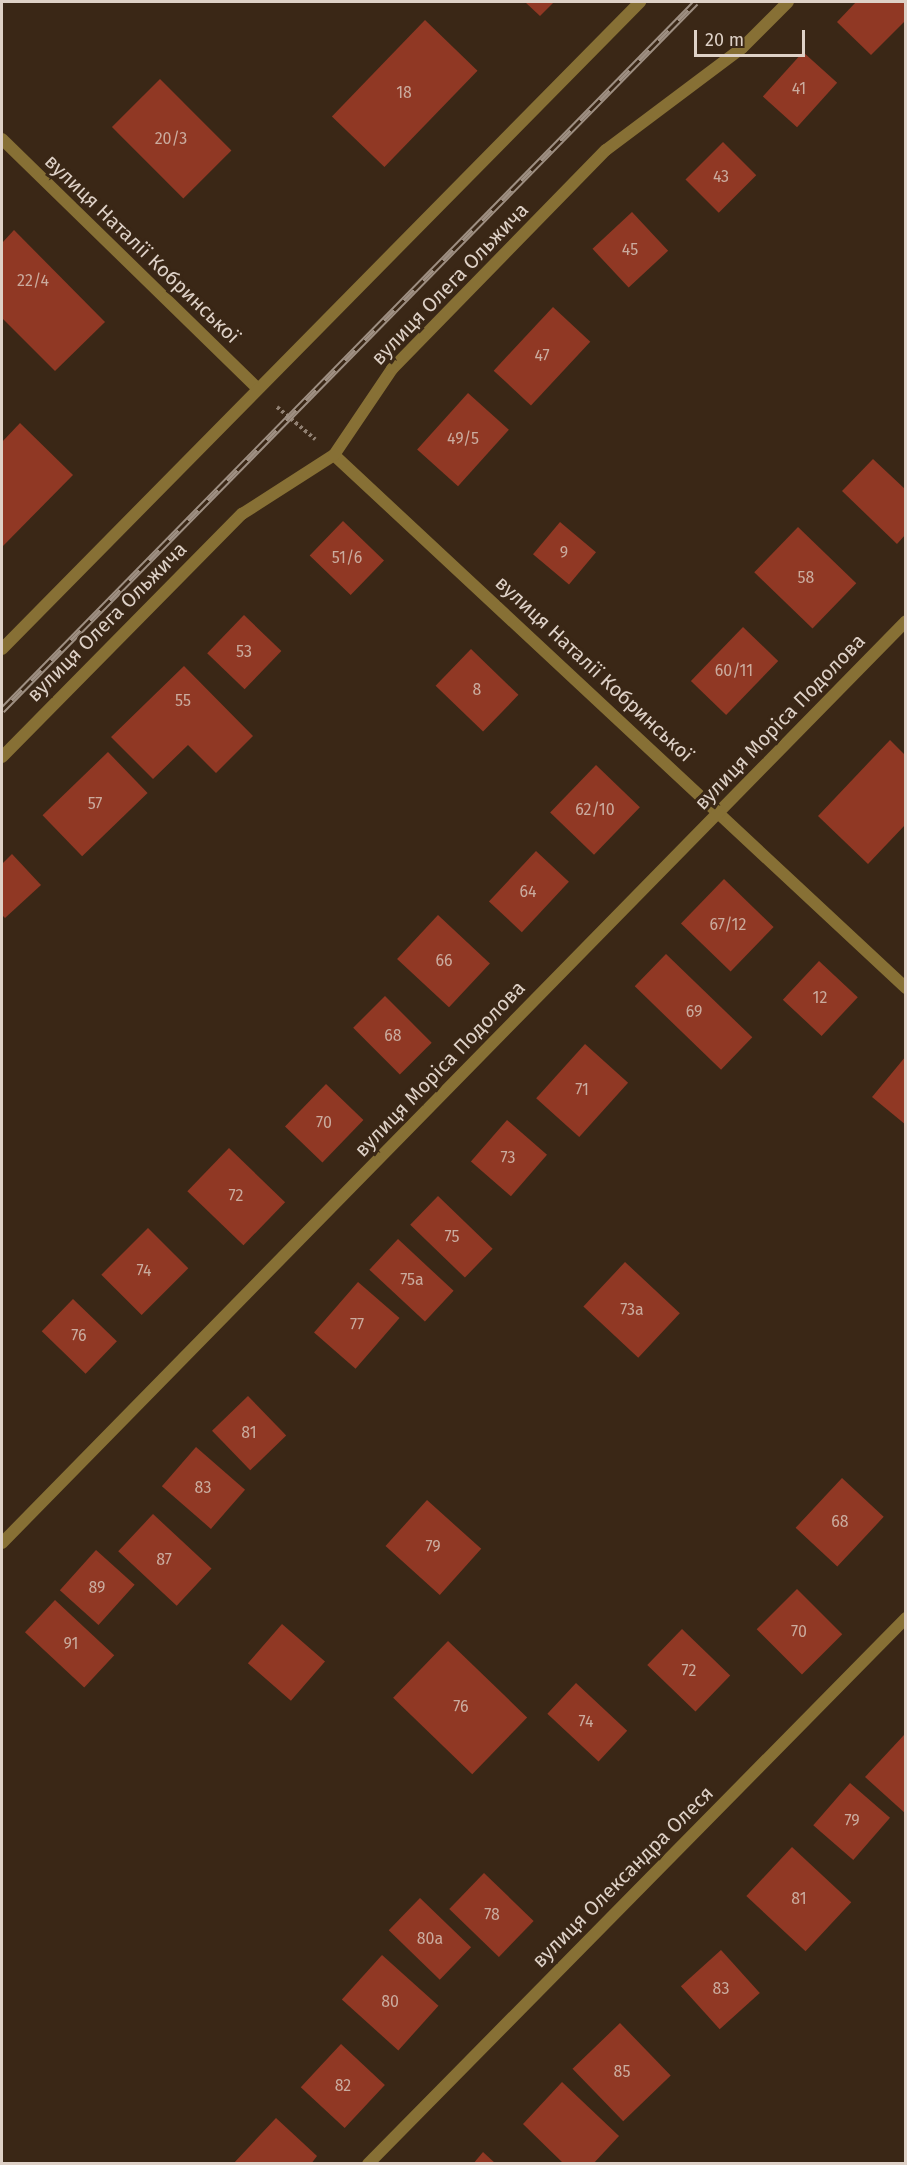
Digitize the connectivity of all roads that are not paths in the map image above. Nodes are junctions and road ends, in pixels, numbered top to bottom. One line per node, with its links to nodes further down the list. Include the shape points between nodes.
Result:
1 (640, 2): 4 (street)
2 (788, 2): 5 (street, вулиця Олега Ольжича, via 742,48 606,150 392,369)
3 (2, 139): 4 (street, вулиця Наталії Кобринської)
4 (256, 387): 7 (street)
5 (334, 455): 8 (street, вулиця Олега Ольжича, via 242,514); 9 (street, вулиця Наталії Кобринської)
6 (906, 621): 9 (street, вулиця Моріса Подолова)
7 (2, 649)
8 (2, 757)
9 (720, 812): 10 (street, вулиця Наталії Кобринської); 11 (street, вулиця Моріса Подолова)
10 (906, 988)
11 (2, 1543)
12 (906, 1618): 13 (street, вулиця Олександра Олеся)
13 (368, 2163)

